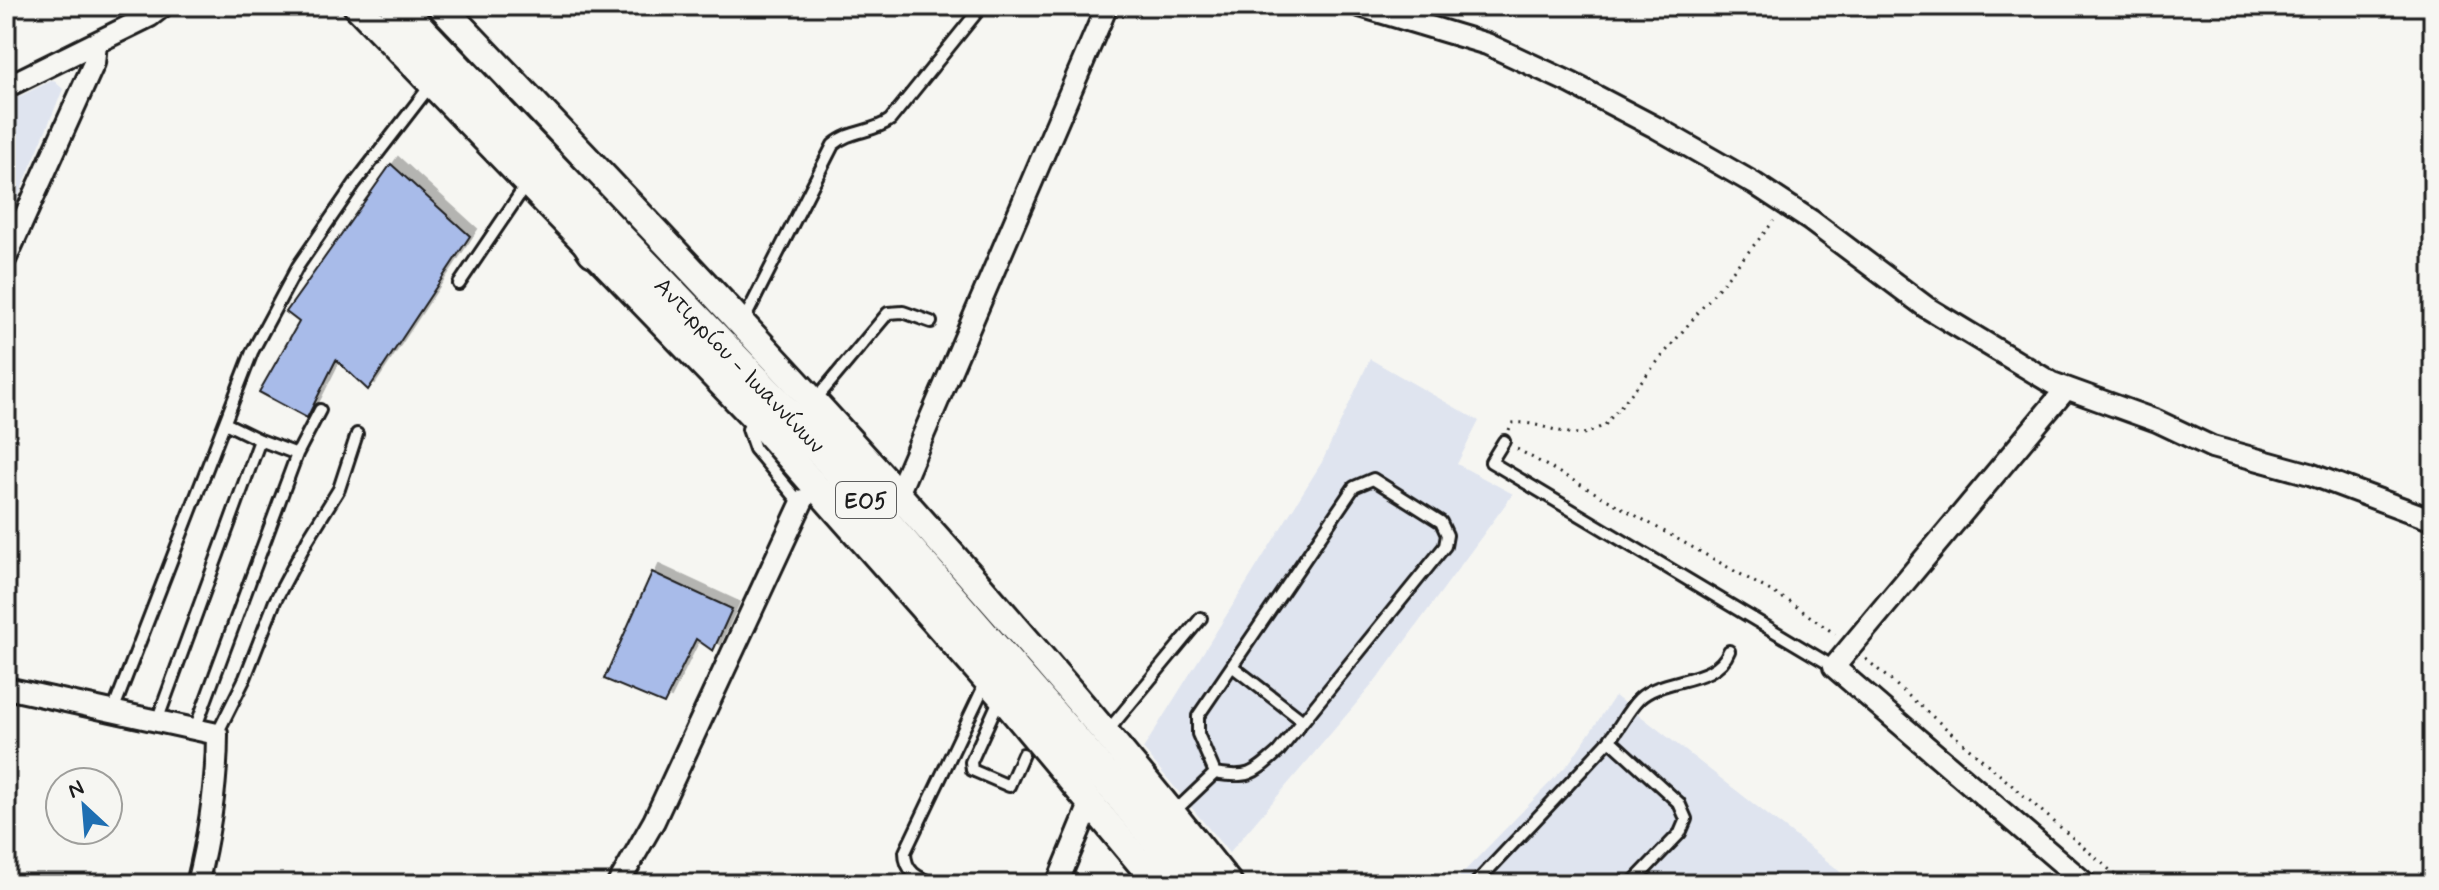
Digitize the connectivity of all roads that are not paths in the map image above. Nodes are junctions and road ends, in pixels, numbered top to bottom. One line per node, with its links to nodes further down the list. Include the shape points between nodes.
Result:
1 (163, 6): 9 (street)
2 (357, 6): 10 (street)
3 (396, 6): 12 (main road, Αντιρρίου - Ιωαννίνων / ΕΟ5)
4 (441, 6): 18 (street)
5 (982, 6): 18 (lane, via 890,120 843,136 833,145)
6 (1107, 6): 27 (street)
7 (1360, 6): 8 (street)
8 (1407, 12): 19 (street, via 1571,83 1682,142 1787,205 1926,307)
9 (96, 43): 11 (street); 15 (street, via 94,63)
10 (432, 83): 13 (street); 22 (lane, via 298,266 252,352)
11 (6, 87)
12 (518, 133): 14 (main road); 52 (main road, Αντιρρίου - Ιωαννίνων / ΕΟ5, via 825,454)
13 (527, 183): 14 (street); 16 (lane)
14 (594, 250): 28 (street, via 755,418)
15 (6, 258)
16 (459, 284)
17 (931, 322): 20 (lane, via 903,312 888,313)
18 (743, 324): 20 (street)
19 (2066, 389): 29 (street, via 2212,447 2310,474); 33 (street)
20 (814, 401): 27 (street)
21 (320, 410): 26 (lane)
22 (225, 423): 24 (lane); 36 (lane)
23 (357, 434): 40 (lane, via 339,489 275,601)
24 (260, 440): 26 (lane); 37 (lane)
25 (1504, 441): 33 (lane, via 1491,462)
26 (297, 454): 39 (lane)
27 (898, 494): 41 (street)
28 (812, 496): 35 (street); 48 (street, via 654,821)
29 (2433, 520)
30 (1201, 618): 41 (lane)
31 (1729, 651): 42 (lane, via 1715,668 1640,698)
32 (1232, 666): 38 (lane); 38 (lane, via 1354,487 1373,479 1441,522 1445,546); 44 (lane, via 1196,725)
33 (1834, 667): 56 (street)
34 (6, 688): 36 (street)
35 (994, 688): 43 (lane, via 972,770 1009,786); 45 (street); 49 (lane, via 905,852 908,869)
36 (113, 711): 37 (street)
37 (157, 721): 39 (street)
38 (1303, 721): 44 (lane, via 1253,773)
39 (195, 729): 40 (street)
40 (217, 734): 47 (street, via 207,844)
41 (1105, 734): 46 (street)
42 (1610, 740): 54 (lane); 55 (lane, via 1679,803 1686,819 1680,833)
43 (1023, 754)
44 (1215, 773): 46 (lane)
45 (1091, 802): 50 (street); 51 (street)
46 (1171, 814): 53 (street)
47 (197, 884)
48 (618, 884)
49 (935, 884)
50 (1057, 884)
51 (1158, 884)
52 (1194, 884)
53 (1229, 884)
54 (1475, 884)
55 (1631, 884)
56 (2086, 884)

